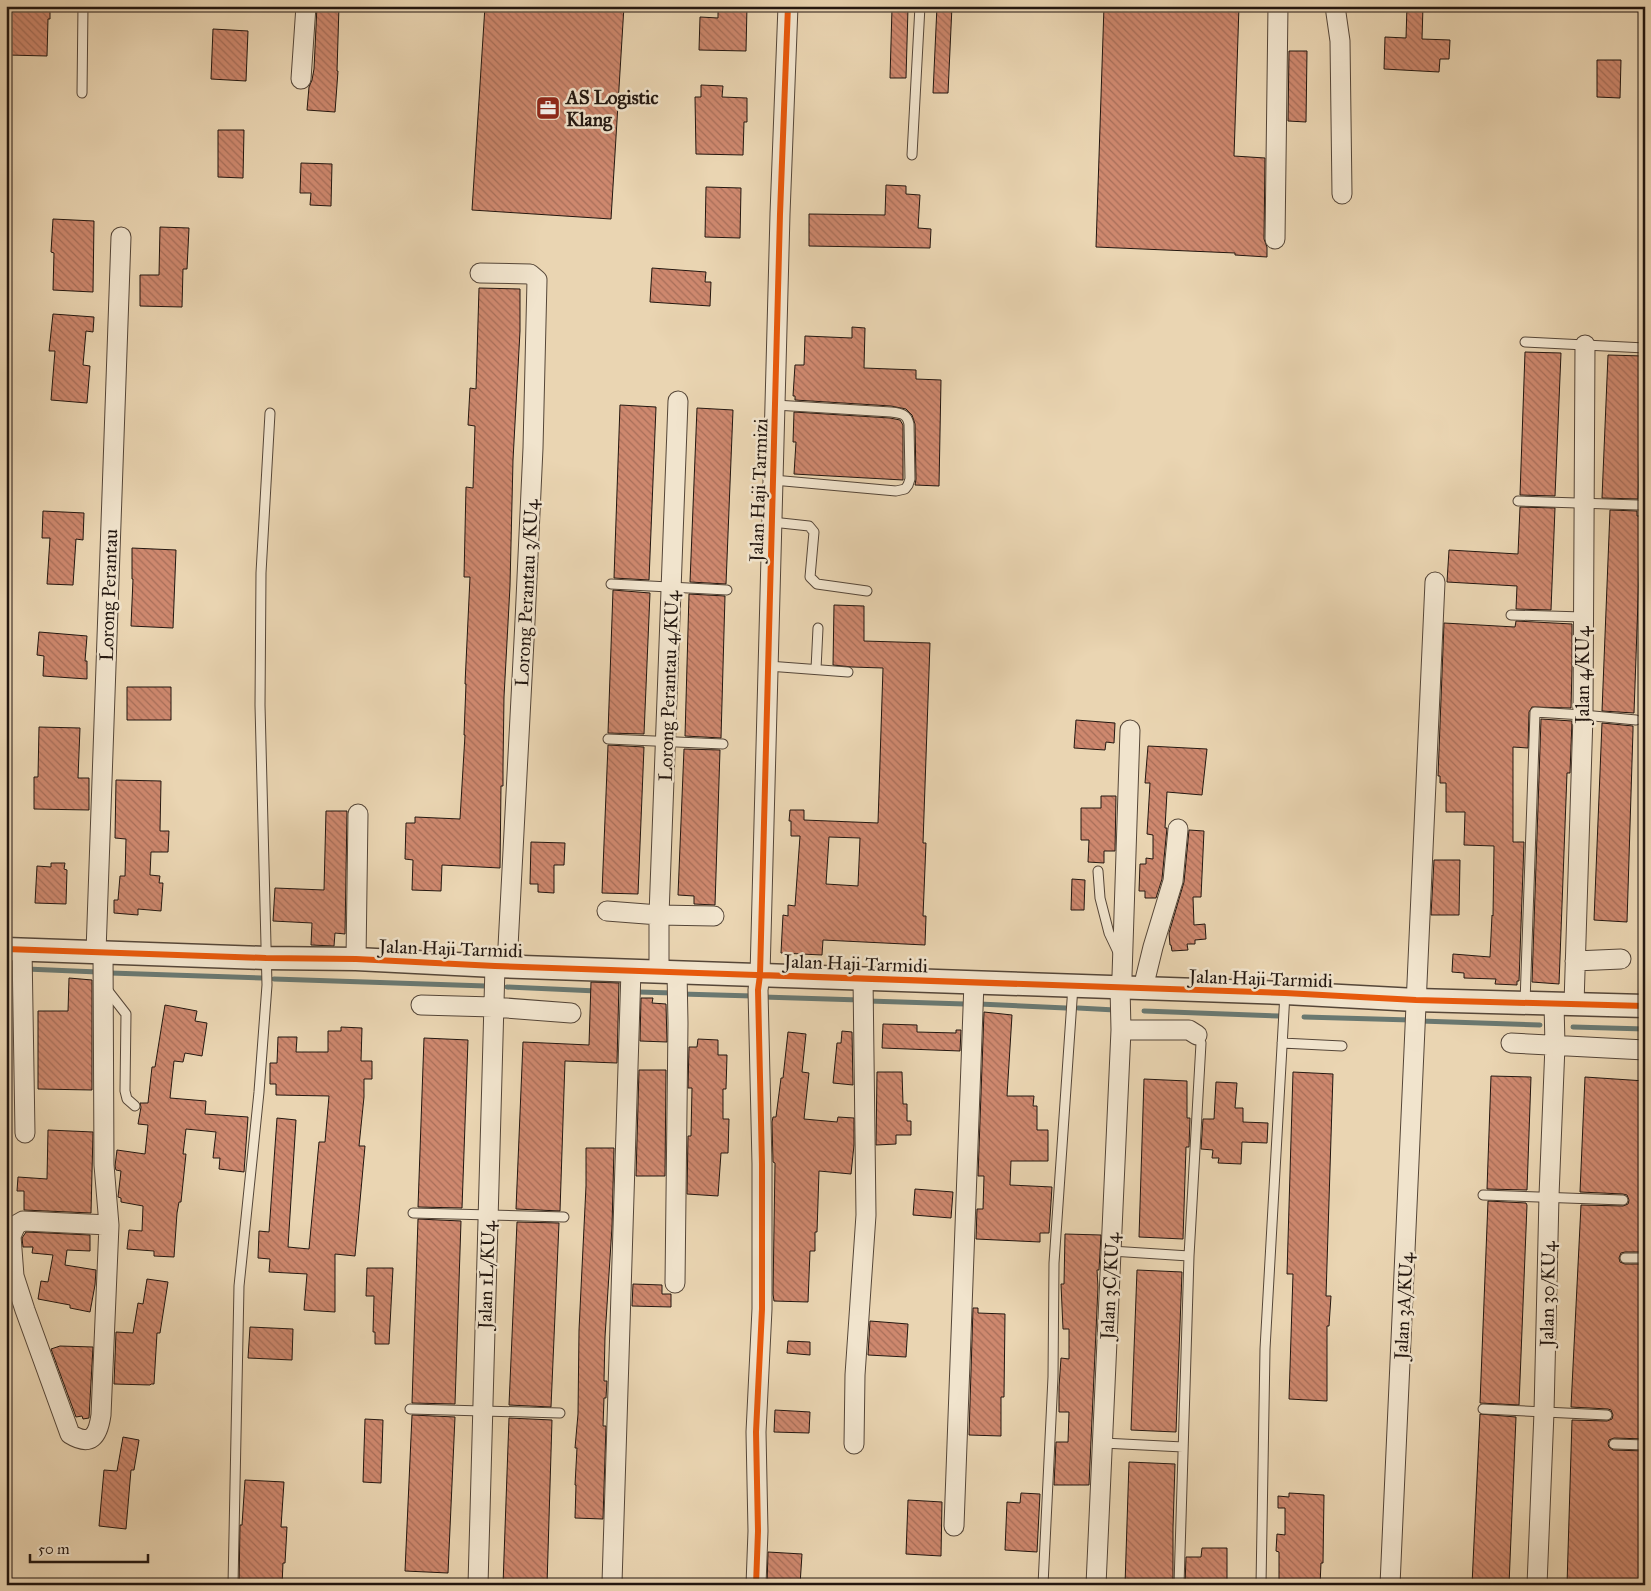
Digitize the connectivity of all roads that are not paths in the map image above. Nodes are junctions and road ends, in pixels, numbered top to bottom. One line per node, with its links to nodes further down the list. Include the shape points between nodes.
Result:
1 (83, 6): 8 (lane)
2 (306, 6): 7 (street)
3 (788, 6): 18 (street, Jalan Haji Tarmizi)
4 (920, 6): 9 (lane)
5 (1278, 6): 12 (street)
6 (1335, 6): 10 (street, via 1340,41)
7 (301, 79)
8 (82, 94)
9 (912, 155)
10 (1342, 194)
11 (121, 237): 49 (street, Lorong Perantau)
12 (1275, 239)
13 (480, 273): 55 (street, Lorong Perantau 3/KU4, via 530,274 537,280 526,621)
14 (1525, 342): 15 (lane)
15 (1585, 345): 16 (lane); 22 (street, Jalan 4/KU4)
16 (1645, 348)
17 (678, 401): 27 (street, Lorong Perantau 4/KU4)
18 (775, 405): 20 (street, Jalan Haji Tarmizi); 20 (lane, via 903,414 909,424 910,479 905,489 896,490)
19 (270, 413): 50 (lane, via 261,573 260,705)
20 (773, 480): 24 (street, Jalan Haji Tarmizi)
21 (1518, 500): 22 (lane)
22 (1583, 503): 23 (lane); 31 (street, Jalan 4/KU4)
23 (1638, 505)
24 (772, 522): 29 (lane, via 809,526 814,532 810,577 817,584); 33 (street, Jalan Haji Tarmizi)
25 (1436, 582): 72 (street, Jalan 3A/KU4)
26 (612, 584): 27 (lane)
27 (671, 587): 28 (lane); 40 (street, Lorong Perantau 4/KU4)
28 (727, 590)
29 (867, 591)
30 (1511, 615): 31 (lane)
31 (1583, 617): 36 (street, Jalan 4/KU4)
32 (818, 628): 34 (lane)
33 (768, 666): 34 (lane); 58 (street, Jalan Haji Tarmizi)
34 (816, 669): 35 (lane)
35 (848, 672)
36 (1583, 715): 37 (lane); 54 (street, Jalan 4/KU4); 66 (lane, via 1535,712)
37 (1636, 720)
38 (1130, 730): 53 (street, Jalan 3C/KU4)
39 (608, 738): 40 (lane)
40 (666, 741): 41 (lane); 46 (street, Lorong Perantau 4/KU4)
41 (723, 744)
42 (358, 814): 51 (street)
43 (1178, 829): 64 (street, via 1173,881)
44 (1098, 871): 53 (lane, via 1100,898 1109,933)
45 (607, 911): 46 (street)
46 (659, 915): 47 (street); 57 (street, Lorong Perantau 4/KU4)
47 (714, 916)
48 (14, 949): 49 (street, Jalan Haji Tarmidi); 81 (street)
49 (101, 955): 50 (street, Jalan Haji Tarmidi); 60 (street, Lorong Perantau)
50 (266, 958): 51 (street, Jalan Haji Tarmidi); 107 (lane, via 259,1092 239,1286)
51 (356, 959): 55 (street, Jalan Haji Tarmidi)
52 (1621, 959): 54 (street)
53 (1122, 961): 63 (street, Jalan 3C/KU4)
54 (1575, 961): 67 (street, Jalan 4/KU4)
55 (501, 966): 56 (street, Jalan Haji Tarmidi); 70 (street, Jalan 1L/KU4)
56 (631, 970): 57 (street, Jalan Haji Tarmidi); 106 (street)
57 (668, 972): 58 (street, Jalan Haji Tarmidi); 93 (street, Lorong Perantau 4/KU4, via 678,1023)
58 (760, 975): 61 (street, Jalan Haji Tarmidi); 109 (street, Jalan Haji Tarmizi, via 762,1309 756,1432)
59 (974, 982): 61 (street, Jalan Haji Tarmidi); 62 (street, Jalan Haji Tarmidi); 105 (street)
60 (103, 984): 80 (lane, via 126,1014 125,1091 127,1099); 88 (street, Lorong Perantau, via 104,1165)
61 (863, 985): 101 (street, via 866,1215 855,1375)
62 (1073, 986): 63 (street, Jalan Haji Tarmidi); 110 (lane, via 1054,1254 1053,1377)
63 (1120, 987): 64 (street, Jalan Haji Tarmidi); 73 (street, Jalan 3C/KU4)
64 (1143, 988): 65 (street, Jalan Haji Tarmidi)
65 (1285, 993): 72 (street, Jalan Haji Tarmidi); 75 (lane)
66 (1525, 1003): 67 (street, Jalan Haji Tarmidi); 72 (street, Jalan Haji Tarmidi)
67 (1564, 1004): 69 (street, Jalan Haji Tarmidi); 77 (street, Jalan 30/KU4)
68 (421, 1005): 70 (street)
69 (1645, 1006)
70 (493, 1007): 71 (street); 86 (street, Jalan 1L/KU4)
71 (571, 1013)
72 (1416, 1014): 114 (street, Jalan 3A/KU4)
73 (1121, 1030): 74 (street, via 1189,1030); 89 (street, Jalan 3C/KU4)
74 (1197, 1035): 90 (lane, via 1201,1043)
75 (1282, 1043): 78 (lane); 113 (lane, via 1265,1349)
76 (1511, 1043): 77 (street)
77 (1555, 1045): 79 (street); 83 (street, Jalan 30/KU4)
78 (1342, 1046)
79 (1645, 1050)
80 (135, 1106)
81 (25, 1133)
82 (1483, 1195): 83 (lane)
83 (1548, 1196): 84 (lane); 97 (street, Jalan 30/KU4)
84 (1623, 1200)
85 (413, 1213): 86 (lane)
86 (487, 1215): 87 (lane); 96 (street, Jalan 1L/KU4)
87 (564, 1217)
88 (109, 1225): 88 (street, Lorong Perantau, via 101,1415 97,1432 85,1440 70,1434 56,1396 14,1276 11,1236 16,1225 24,1222)
89 (1111, 1251): 90 (lane); 100 (street, Jalan 3C/KU4)
90 (1189, 1256): 104 (lane)
91 (1625, 1258): 92 (lane)
92 (1645, 1258)
93 (675, 1283)
94 (410, 1409): 96 (lane)
95 (1484, 1409): 97 (lane)
96 (482, 1411): 98 (lane); 108 (street, Jalan 1L/KU4)
97 (1544, 1412): 99 (lane); 115 (street, Jalan 30/KU4)
98 (560, 1413)
99 (1607, 1415)
100 (1102, 1443): 104 (lane); 111 (street, Jalan 3C/KU4)
101 (854, 1444)
102 (1614, 1444): 103 (lane)
103 (1645, 1445)
104 (1183, 1447): 112 (lane)
105 (954, 1526)
106 (612, 1583)
107 (233, 1585)
108 (478, 1585)
109 (756, 1585)
110 (1043, 1585)
111 (1096, 1585)
112 (1179, 1585)
113 (1260, 1585)
114 (1390, 1585)
115 (1538, 1585)

